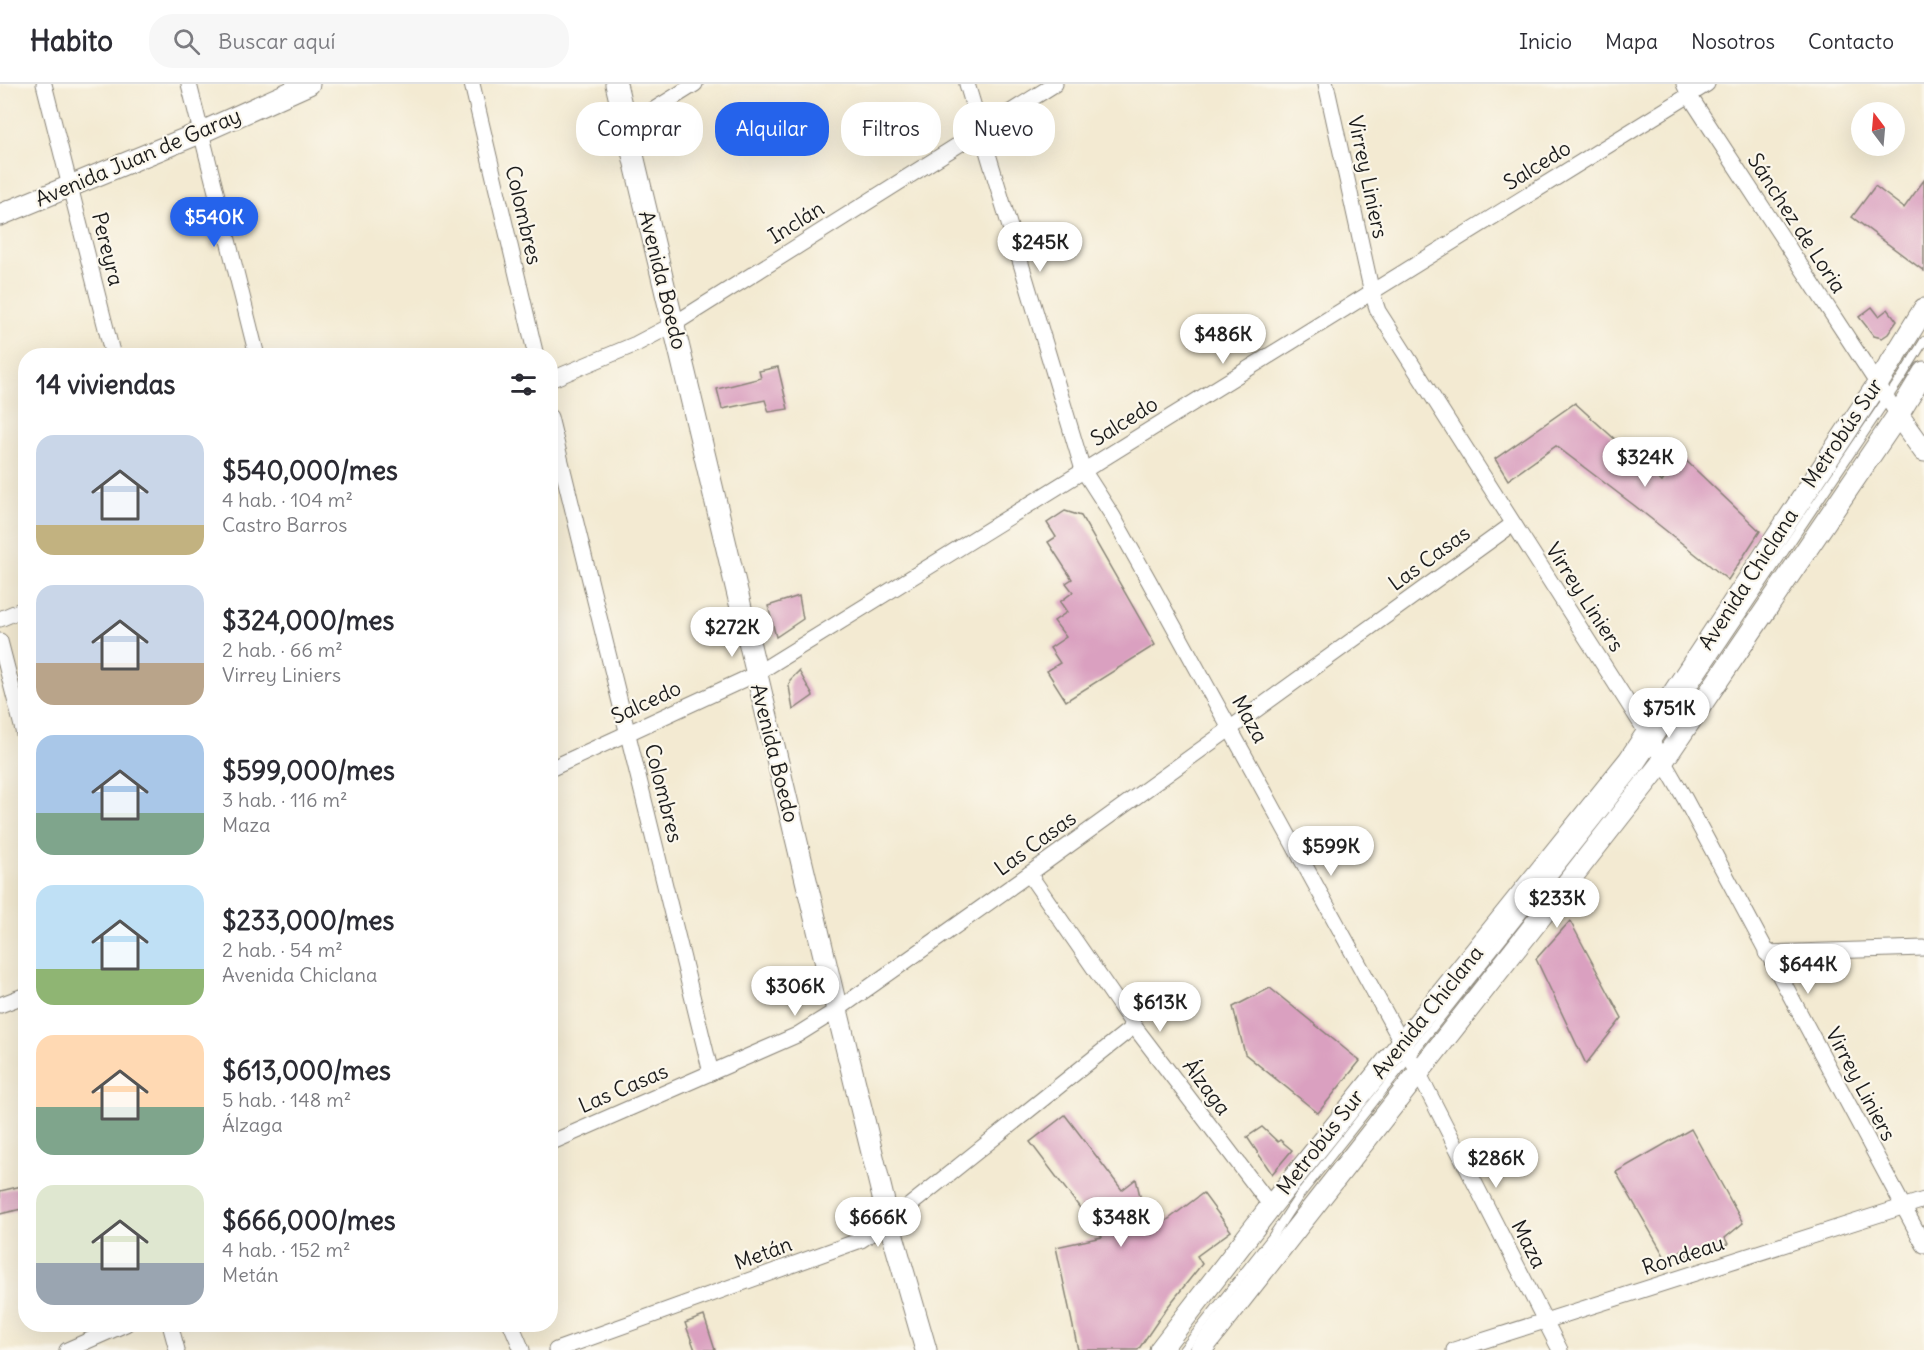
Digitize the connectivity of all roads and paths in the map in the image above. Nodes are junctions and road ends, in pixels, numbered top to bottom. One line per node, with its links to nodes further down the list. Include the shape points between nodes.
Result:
1 (44, 84): 20 (street, Pereyra)
2 (189, 84): 16 (street)
3 (309, 84): 16 (main road, Avenida Juan de Garay)
4 (472, 84): 28 (street, Colombres)
5 (616, 84): 12 (main road, Avenida Boedo)
6 (695, 84): 13 (street)
7 (967, 84): 14 (street, Maza)
8 (1055, 84): 15 (street, Inclán)
9 (1326, 84): 22 (street, Virrey Liniers)
10 (1707, 84): 11 (street, Salcedo)
11 (1687, 90): 22 (street, Salcedo); 31 (street, Sánchez de Loria)
12 (620, 102)
13 (666, 102)
14 (972, 102)
15 (1026, 102)
16 (202, 132): 20 (main road, Avenida Juan de Garay); 27 (street)
17 (953, 148): 24 (street, Inclán)
18 (633, 156): 24 (main road, Avenida Boedo)
19 (988, 156): 34 (street, Maza)
20 (70, 186): 21 (main road, Avenida Juan de Garay); 26 (street, Pereyra)
21 (0, 215)
22 (1372, 293): 34 (street, Salcedo); 35 (street, Virrey Liniers, via 1378,311)
23 (1924, 309): 31 (main road, Avenida Chiclana)
24 (674, 324): 30 (street, Inclán); 39 (main road, Avenida Boedo)
25 (1924, 341): 31 (lane, Metrobús Sur)
26 (111, 348)
27 (255, 348)
28 (534, 348)
29 (1924, 372): 31 (main road, Avenida Chiclana)
30 (558, 377)
31 (1887, 399): 33 (main road); 43 (main road, Avenida Chiclana); 43 (main road, Avenida Chiclana)
32 (558, 450): 42 (street, Colombres)
33 (1924, 452)
34 (1083, 470): 39 (street, Salcedo); 41 (street, Maza)
35 (1513, 524): 41 (street, Las Casas); 43 (street, Virrey Liniers)
36 (18, 611): 37 (street)
37 (0, 619)
38 (0, 640): 40 (street)
39 (756, 674): 42 (street, Salcedo); 50 (main road, Avenida Boedo)
40 (18, 711)
41 (1231, 728): 45 (street, Las Casas); 52 (street, Maza)
42 (628, 734): 44 (street, Salcedo); 53 (street, Colombres)
43 (1654, 746): 47 (street, Virrey Liniers); 52 (main road, Avenida Chiclana, via 1495,976); 52 (main road, Avenida Chiclana, via 1629,760)
44 (558, 765)
45 (1029, 874): 50 (street, Las Casas); 51 (street, Álzaga)
46 (1924, 948): 47 (street)
47 (1766, 952): 57 (street, Virrey Liniers)
48 (18, 998): 49 (street)
49 (0, 1005)
50 (837, 1010): 53 (street, Las Casas, via 797,1035); 58 (main road, Avenida Boedo)
51 (1134, 1026): 56 (street, Álzaga); 58 (street, Metán)
52 (1410, 1057): 56 (main road, Avenida Chiclana); 60 (street, Maza); 70 (lane, Metrobús Sur); 71 (main road, Avenida Chiclana)
53 (711, 1073): 54 (street, Las Casas)
54 (558, 1140)
55 (1924, 1200): 57 (street, Rondeau)
56 (1271, 1206): 69 (main road, Avenida Chiclana)
57 (1903, 1207): 59 (street, Virrey Liniers); 60 (street, Rondeau)
58 (889, 1222): 67 (street, Metán, via 861,1240); 68 (main road, Avenida Boedo)
59 (1924, 1245)
60 (1544, 1321): 72 (street, Rondeau); 73 (street, Maza)
61 (108, 1332): 64 (street)
62 (172, 1332): 65 (street)
63 (514, 1332): 66 (street)
64 (67, 1350)
65 (177, 1350)
66 (522, 1350)
67 (556, 1350)
68 (926, 1350)
69 (1160, 1350)
70 (1183, 1350)
71 (1201, 1350)
72 (1454, 1350)
73 (1560, 1350)

